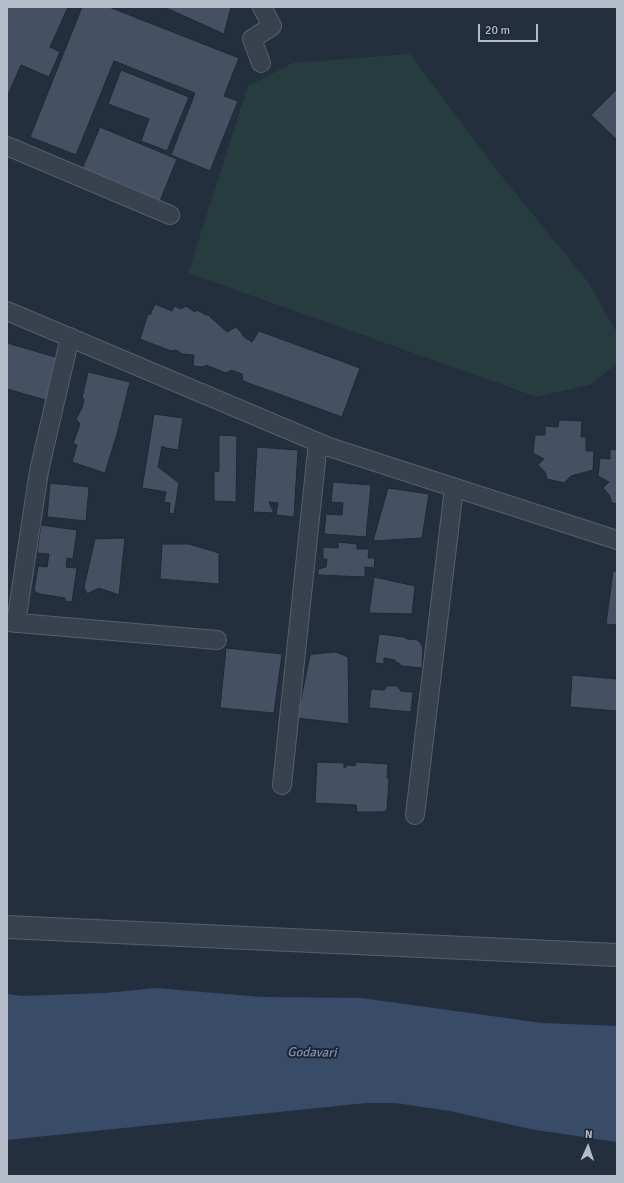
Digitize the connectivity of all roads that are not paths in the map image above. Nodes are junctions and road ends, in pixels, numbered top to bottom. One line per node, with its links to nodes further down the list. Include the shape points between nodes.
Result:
1 (262, 7): 2 (street, via 272,26 252,39)
2 (261, 63)
3 (7, 146): 4 (street)
4 (170, 215)
5 (7, 311): 6 (street)
6 (70, 337): 7 (street); 10 (street, via 39,471)
7 (318, 442): 8 (street); 12 (street)
8 (454, 488): 9 (street); 13 (street)
9 (617, 540)
10 (12, 623): 11 (street)
11 (217, 640)
12 (282, 784)
13 (415, 815)
14 (7, 927): 15 (street)
15 (617, 955)

